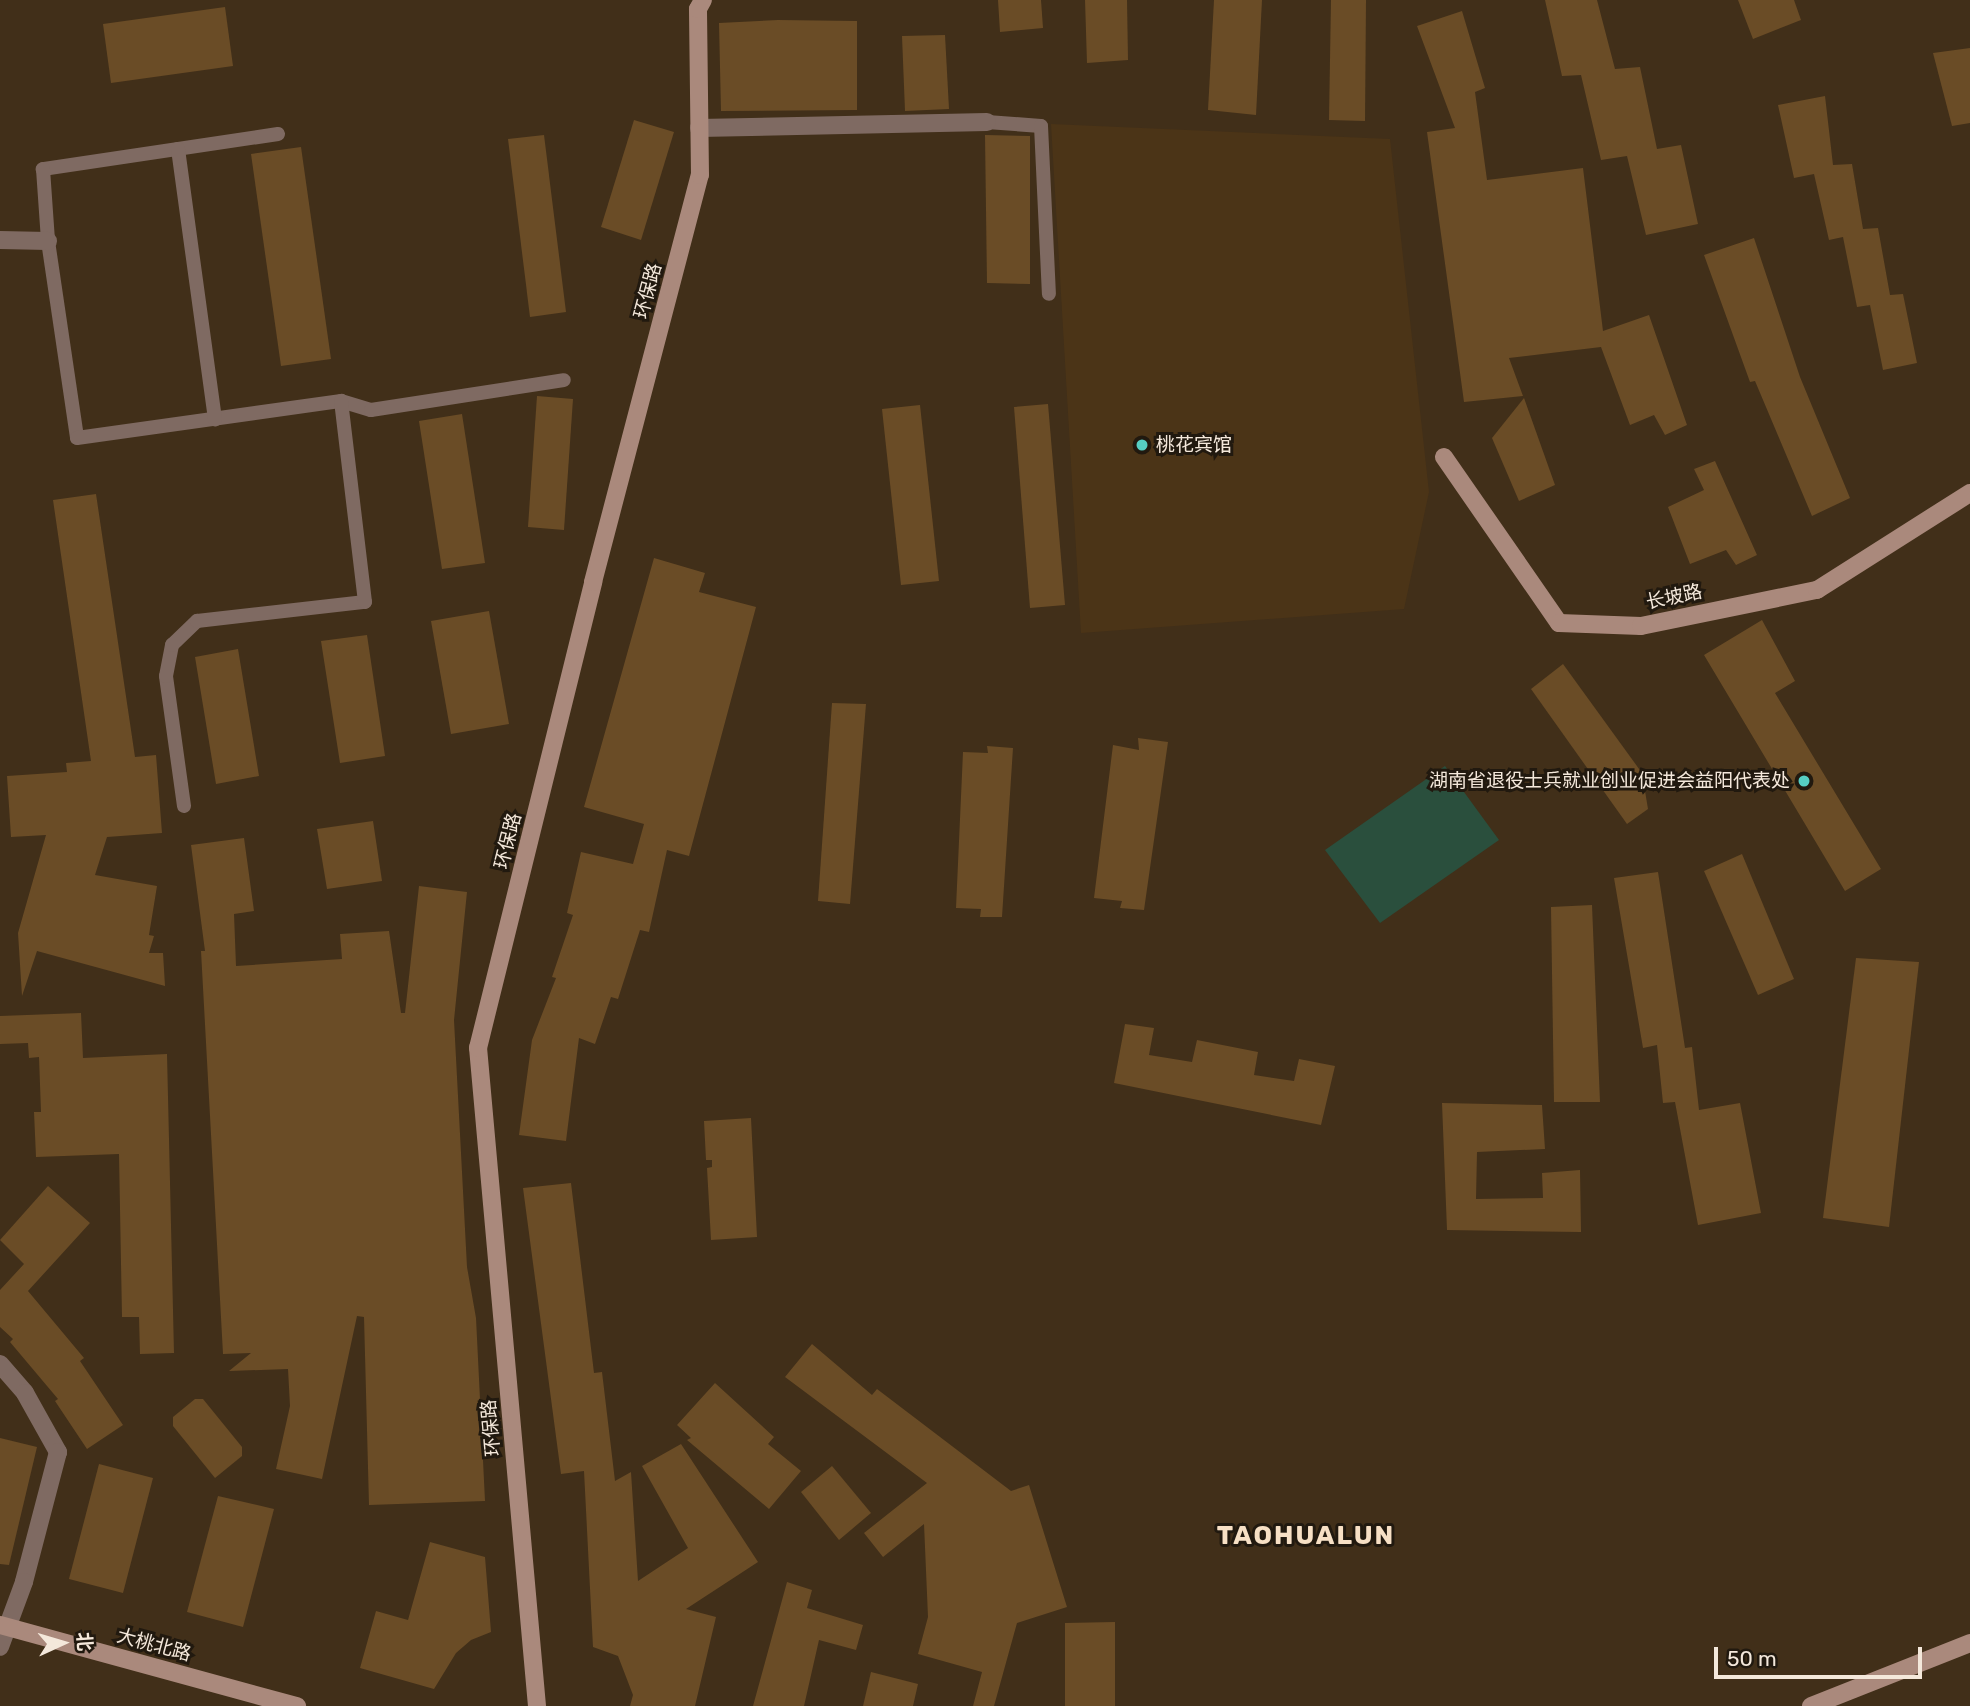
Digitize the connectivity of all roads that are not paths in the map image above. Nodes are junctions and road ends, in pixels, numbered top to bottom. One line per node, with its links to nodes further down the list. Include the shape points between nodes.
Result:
1 (703, 0): 3 (street, 环保路, via 698,9)
2 (987, 122): 3 (street); 8 (lane, via 1041,126)
3 (699, 128): 20 (street, 环保路, via 700,175 478,1048)
4 (278, 134): 5 (lane)
5 (178, 149): 7 (lane, via 43,169); 11 (lane)
6 (0, 240): 7 (street)
7 (48, 241): 11 (lane, via 77,438)
8 (1049, 294)
9 (564, 380): 10 (lane, via 371,410)
10 (341, 401): 11 (lane); 14 (lane, via 365,602 197,621 172,645 166,676)
11 (215, 419)
12 (1444, 457): 13 (street, 长坡路, via 1559,623 1641,626 1817,590)
13 (1970, 493)
14 (184, 806)
15 (0, 1364): 16 (street, via 25,1393 58,1451 24,1582)
16 (3, 1626): 18 (street); 19 (street, 大桃北路)
17 (1970, 1643): 21 (street)
18 (0, 1647)
19 (298, 1706)
20 (537, 1706)
21 (1811, 1706)

